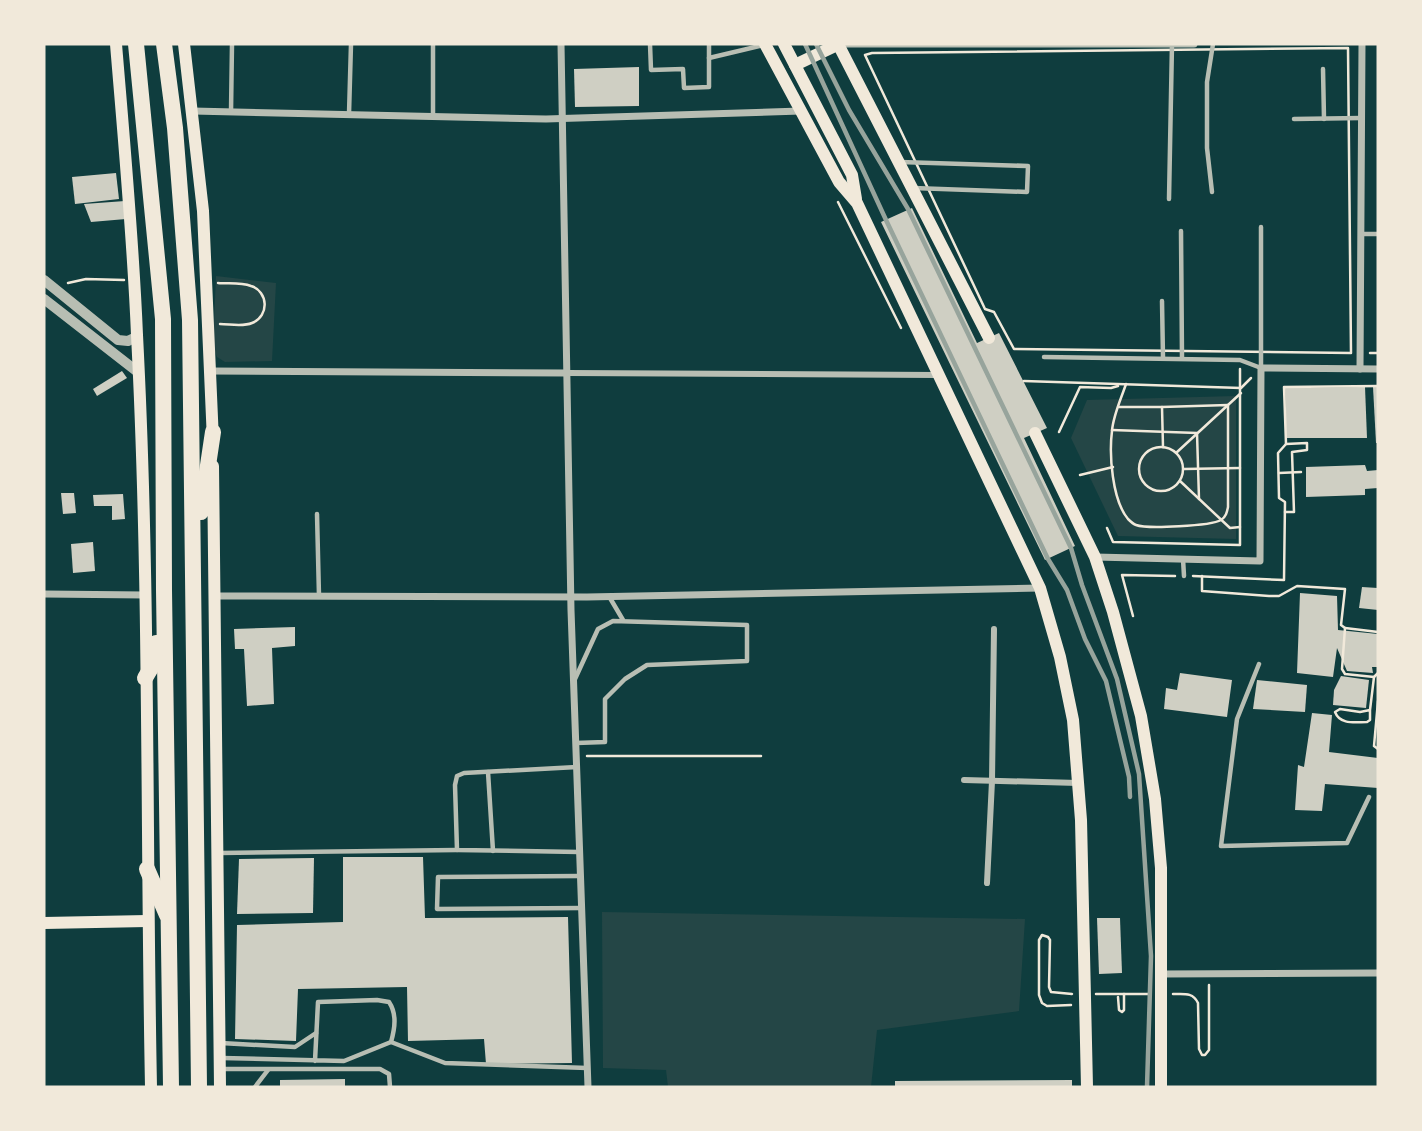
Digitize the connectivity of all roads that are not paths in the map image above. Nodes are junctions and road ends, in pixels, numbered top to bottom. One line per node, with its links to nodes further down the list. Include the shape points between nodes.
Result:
1 (116, 44): 44 (main road)
2 (136, 44): 43 (highway)
3 (164, 44): 61 (highway, via 176,128 190,320)
4 (184, 44): 22 (main road)
5 (232, 44): 24 (lane)
6 (351, 44): 25 (lane)
7 (433, 44): 26 (lane)
8 (561, 44): 28 (street)
9 (650, 44): 19 (lane, via 651,70 683,69 684,88 709,87)
10 (709, 44): 19 (lane)
11 (765, 44): 19 (lane); 23 (main road)
12 (784, 44): 20 (main road)
13 (839, 44): 14 (street); 20 (main road); 31 (main road)
14 (1139, 44): 18 (street)
15 (1194, 44): 18 (street)
16 (1362, 44): 27 (street)
17 (1213, 47): 33 (lane, via 1207,82)
18 (1172, 48): 34 (lane)
19 (709, 58)
20 (795, 65): 35 (main road, via 852,175)
21 (1323, 69): 30 (lane)
22 (193, 111): 24 (street); 52 (main road)
23 (800, 111): 28 (street); 35 (main road, via 839,182)
24 (231, 113): 25 (street)
25 (349, 115): 26 (street)
26 (433, 117): 28 (street)
27 (1361, 118): 30 (lane); 38 (street)
28 (564, 119): 54 (street)
29 (1294, 119): 30 (lane)
30 (1324, 119)
31 (899, 162): 32 (main road); 32 (lane, via 1028,166 1027,192)
32 (912, 188): 45 (main road)
33 (1212, 192)
34 (1169, 199)
35 (857, 203): 55 (main road)
36 (1261, 227): 49 (lane)
37 (1181, 231): 48 (lane)
38 (1360, 234): 39 (lane); 50 (street)
39 (1378, 234)
40 (48, 283): 44 (street, via 118,340)
41 (1162, 301): 47 (lane)
42 (45, 304): 53 (street)
43 (163, 319): 73 (highway, via 152,338 156,650); 91 (highway)
44 (138, 336): 53 (main road)
45 (989, 338)
46 (1044, 357): 47 (lane)
47 (1163, 358): 48 (lane)
48 (1182, 358): 49 (lane, via 1240,360)
49 (1261, 368): 50 (street); 60 (street, via 1260,561)
50 (1360, 369): 51 (street)
51 (1378, 369)
52 (211, 371): 54 (street); 56 (main road)
53 (139, 373): 65 (main road)
54 (567, 373): 55 (street); 68 (street)
55 (938, 375): 63 (main road)
56 (213, 432): 61 (highway); 66 (main road)
57 (1035, 433): 59 (main road)
58 (317, 514): 67 (lane)
59 (1095, 557): 60 (street); 94 (main road, via 1141,716 1155,799)
60 (1183, 559): 62 (lane)
61 (195, 560): 104 (highway)
62 (1184, 576)
63 (1040, 588): 69 (street); 80 (main road, via 1073,720)
64 (44, 594): 65 (street)
65 (145, 595): 73 (main road)
66 (215, 596): 67 (street); 85 (main road)
67 (319, 596): 68 (street)
68 (571, 597): 69 (street); 74 (street)
69 (609, 597): 70 (lane)
70 (623, 621): 74 (lane, via 598,629); 75 (lane, via 747,625 747,662 647,665 605,699 605,743)
71 (994, 629): 79 (street)
72 (1259, 664): 81 (lane, via 1237,719 1221,846 1348,843)
73 (145, 678): 86 (main road)
74 (573, 683): 75 (street)
75 (576, 743): 76 (street)
76 (577, 767): 77 (lane); 84 (street)
77 (488, 772): 82 (lane, via 457,776); 83 (lane)
78 (964, 780): 79 (street)
79 (992, 781): 80 (street); 88 (street)
80 (1078, 783): 109 (main road)
81 (1369, 796)
82 (457, 850): 83 (lane); 85 (lane)
83 (493, 851): 84 (lane)
84 (579, 852): 87 (street)
85 (218, 853): 97 (main road)
86 (147, 869): 90 (main road); 91 (highway)
87 (580, 876): 89 (street); 89 (lane, via 438,877 437,909)
88 (987, 883)
89 (582, 908): 100 (street)
90 (147, 921): 92 (main road); 102 (main road)
91 (170, 922): 103 (highway)
92 (44, 923)
93 (1378, 972): 94 (street)
94 (1162, 974): 110 (main road)
95 (317, 1032): 96 (lane, via 318,1002 377,1000 389,1002 394,1009); 97 (lane, via 295,1047); 98 (lane)
96 (391, 1042): 98 (lane, via 344,1061); 100 (lane, via 445,1063)
97 (219, 1043): 99 (main road)
98 (315, 1062): 99 (lane)
99 (219, 1063): 101 (lane); 105 (main road)
100 (587, 1068): 108 (street)
101 (268, 1069): 106 (lane); 107 (lane, via 380,1069 389,1074)
102 (150, 1087)
103 (171, 1087)
104 (200, 1087)
105 (220, 1087)
106 (255, 1087)
107 (390, 1087)
108 (588, 1087)
109 (1087, 1087)
110 (1161, 1087)

